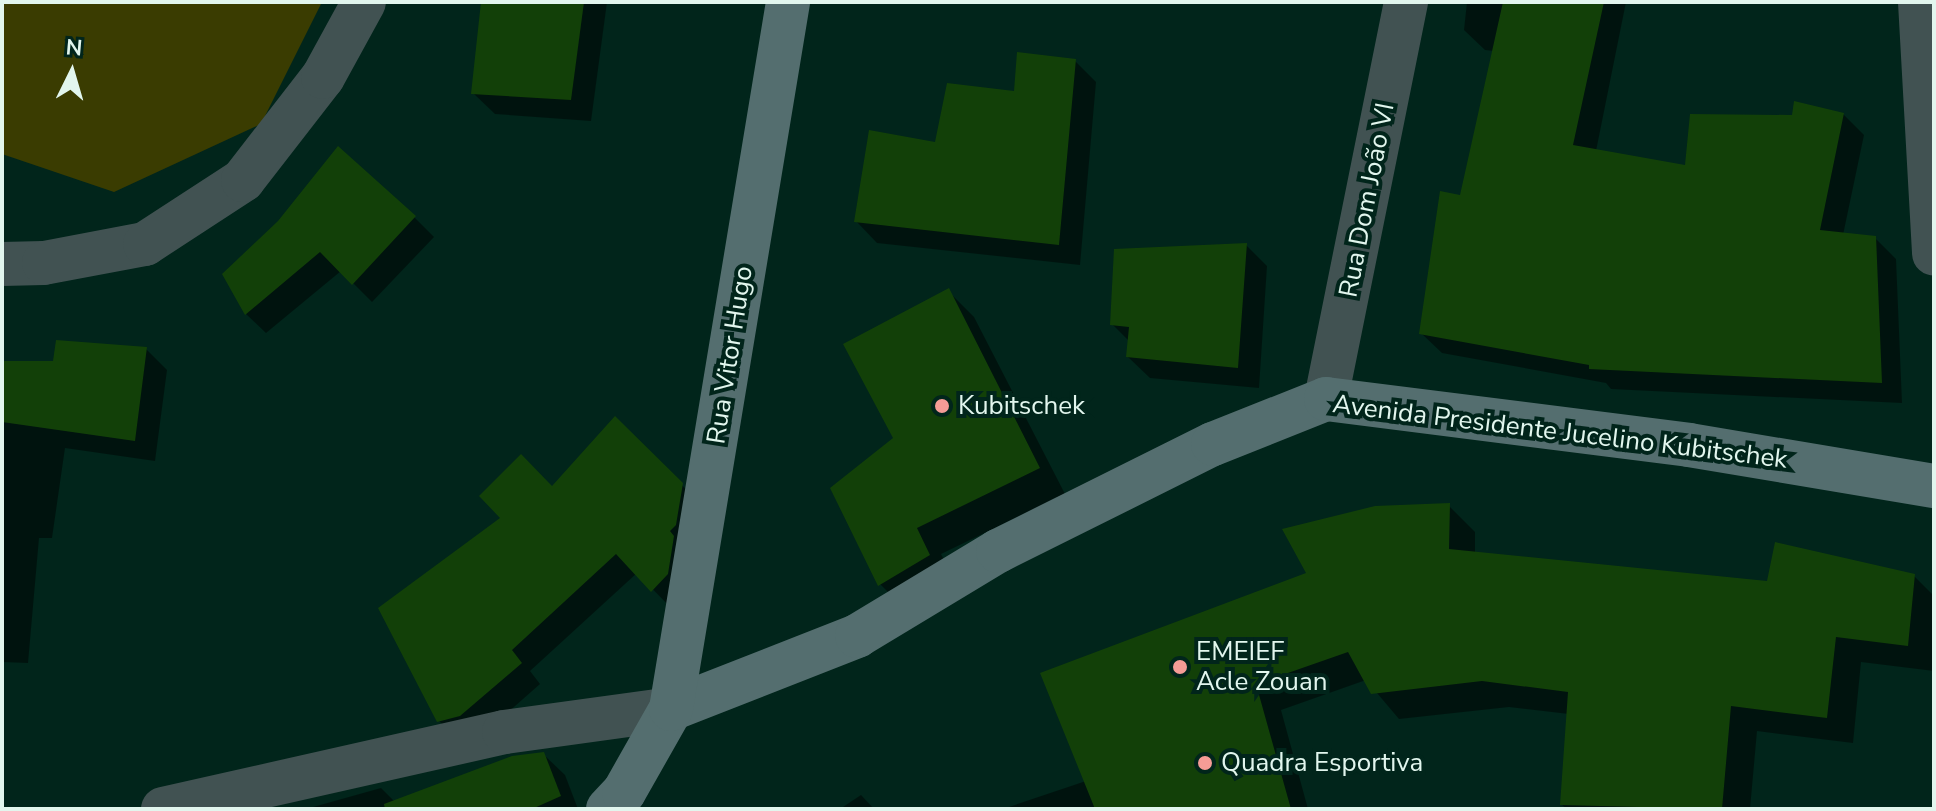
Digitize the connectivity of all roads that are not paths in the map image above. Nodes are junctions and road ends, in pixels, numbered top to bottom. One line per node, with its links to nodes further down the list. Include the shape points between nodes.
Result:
1 (364, 2): 6 (street, via 323,77 243,180 145,244 44,263)
2 (788, 2): 9 (street, Rua Vitor Hugo)
3 (1406, 2): 7 (street, Rua Dom João VI)
4 (1920, 2): 5 (street)
5 (1934, 254)
6 (2, 264)
7 (1326, 399): 8 (street, Avenida Presidente Jucelino Kubitschek, via 1689,445); 9 (street, Avenida Presidente Jucelino Kubitschek, via 1213,444 998,551 857,636)
8 (1934, 486)
9 (671, 709): 10 (street, via 504,732); 11 (street, via 624,792)
10 (163, 809)
11 (608, 809)

